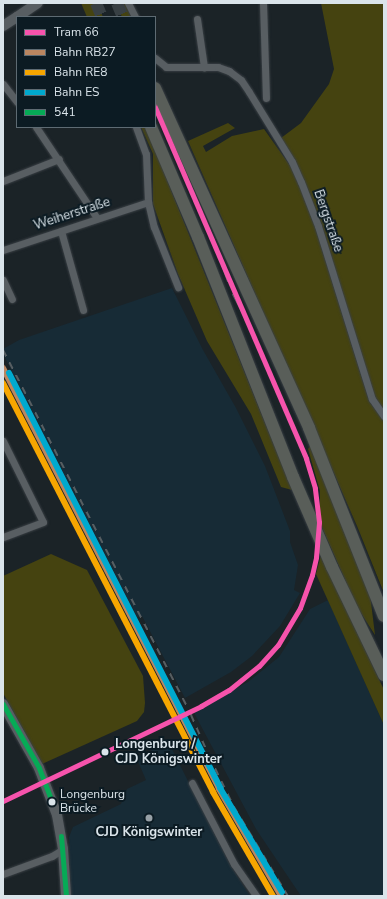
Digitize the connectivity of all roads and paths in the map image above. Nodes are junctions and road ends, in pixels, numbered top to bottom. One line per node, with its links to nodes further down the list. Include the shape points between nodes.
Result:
1 (38, 3): 4 (main road)
2 (128, 3): 5 (street)
3 (263, 3): 14 (street)
4 (18, 16)
5 (134, 16)
6 (16, 18): 8 (main road)
7 (197, 19): 10 (street)
8 (3, 26)
9 (156, 59): 10 (street, Bergstraße, via 166,67)
10 (204, 67): 29 (street, Bergstraße, via 218,67 241,80 292,162 318,226 372,399)
11 (3, 84): 13 (street)
12 (156, 90): 32 (highway, via 309,428)
13 (6, 94): 15 (street)
14 (266, 98)
15 (16, 101)
16 (37, 128): 19 (street)
17 (136, 128): 21 (street, via 147,161)
18 (151, 128): 33 (highway, via 198,237 293,476 332,567)
19 (59, 159): 20 (street); 22 (street)
20 (3, 181)
21 (148, 202): 22 (street, Weiherstraße); 26 (street, via 154,228)
22 (97, 218): 23 (street, Weiherstraße)
23 (61, 231): 24 (street, Weiherstraße); 28 (street)
24 (3, 250)
25 (3, 280): 27 (street)
26 (178, 287)
27 (12, 299)
28 (83, 310)
29 (384, 416)
30 (3, 441): 31 (street, via 43,522)
31 (3, 537)
32 (382, 612)
33 (384, 675)
34 (3, 704): 36 (main road, via 41,774 58,820)
35 (192, 783): 39 (street, via 234,864)
36 (63, 849): 37 (street, via 52,856); 38 (main road)
37 (3, 874)
38 (66, 896)
39 (256, 896)

